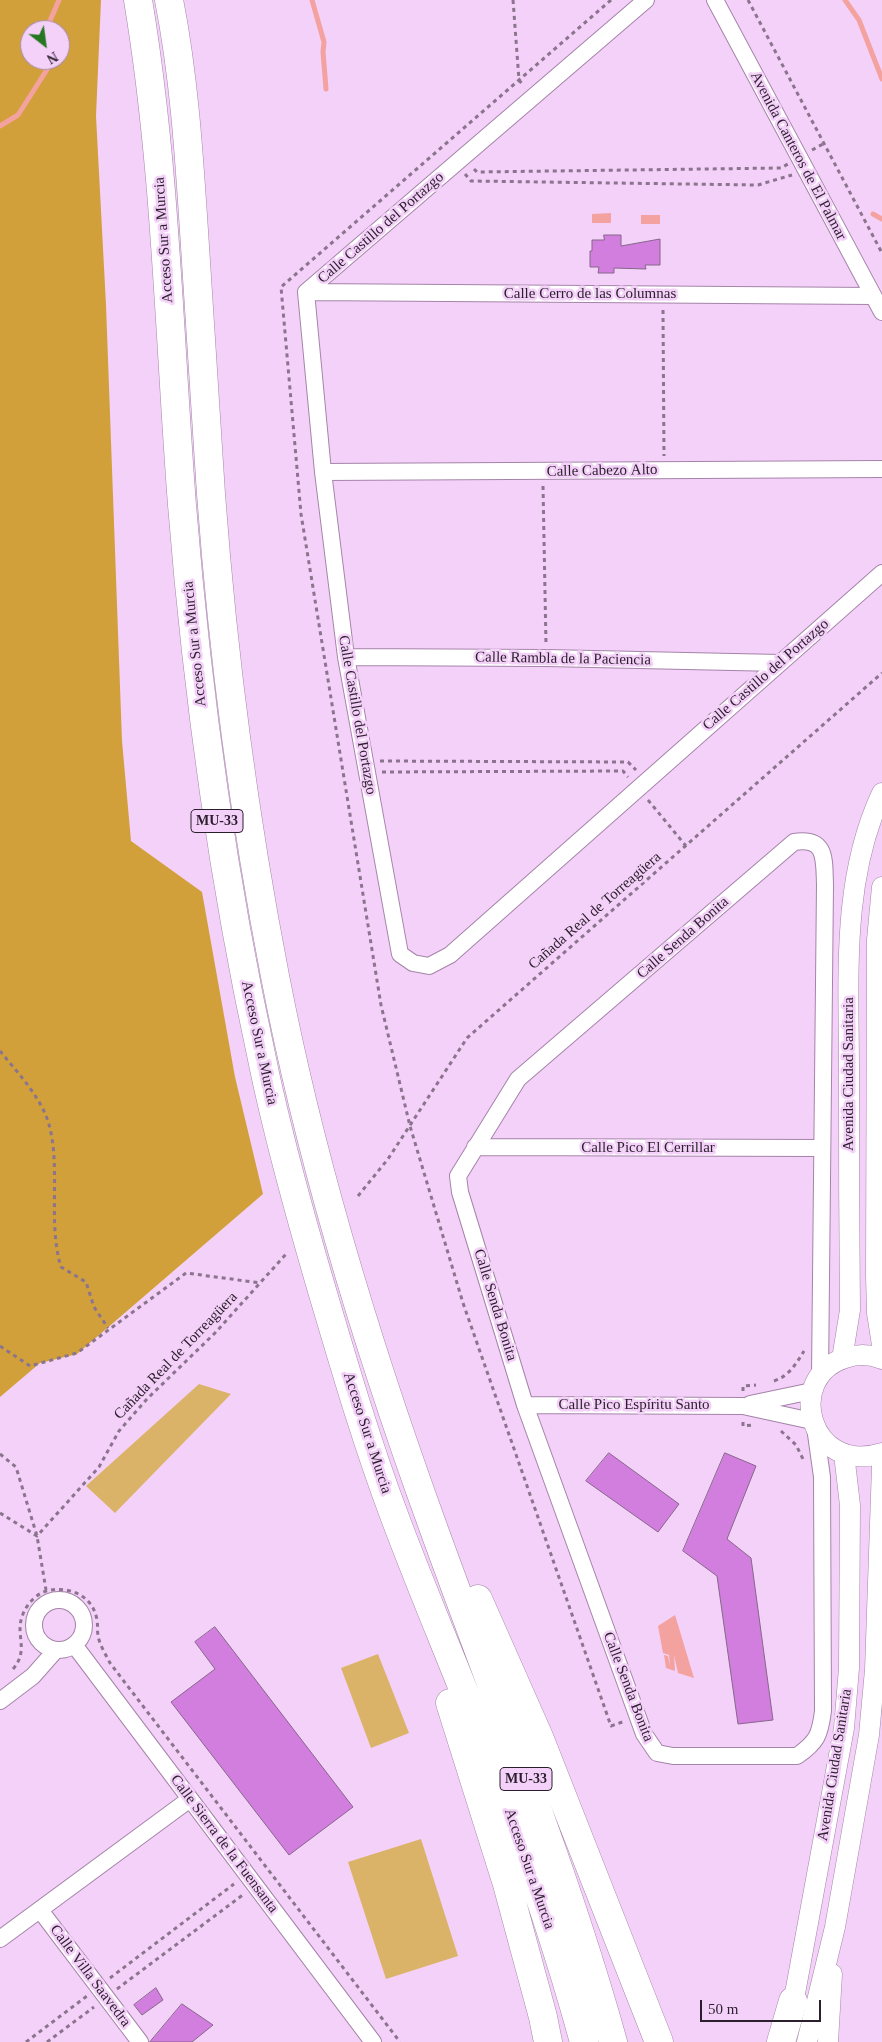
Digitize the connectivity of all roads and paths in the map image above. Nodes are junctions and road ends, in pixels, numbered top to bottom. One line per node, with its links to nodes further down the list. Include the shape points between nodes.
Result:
1 (138, 0): 56 (highway, Acceso Sur a Murcia / MU-33, via 161,181 194,636 216,818 244,973 278,1131 301,1218 360,1418)
2 (169, 0): 52 (highway, Acceso Sur a Murcia / MU-33, via 191,174 223,631 260,893 291,1052 329,1209 380,1376)
3 (513, 0): 7 (path, via 519,80)
4 (646, 0): 7 (street, Calle Castillo del Portazgo)
5 (715, 0): 11 (street, Avenida Canteros de El Palmar)
6 (748, 0): 9 (path)
7 (533, 97): 10 (street, Calle Castillo del Portazgo)
8 (450, 141): 10 (path)
9 (823, 144): 11 (path); 12 (path)
10 (460, 160): 11 (path, via 477,172 782,168); 11 (path, via 471,182 758,185); 13 (street, Calle Castillo del Portazgo)
11 (803, 164): 15 (street, Avenida Canteros de El Palmar)
12 (882, 253)
13 (306, 292): 14 (street, Calle Cerro de las Columnas); 19 (street, Calle Castillo del Portazgo)
14 (663, 294): 15 (street, Calle Cerro de las Columnas); 17 (path)
15 (873, 296): 16 (street, Avenida Canteros de El Palmar)
16 (882, 312)
17 (665, 469): 18 (street, Calle Cabezo Alto); 20 (street, Calle Cabezo Alto)
18 (882, 469)
19 (323, 472): 20 (street, Calle Cabezo Alto); 22 (street, Calle Castillo del Portazgo)
20 (543, 472): 23 (path)
21 (882, 573): 24 (street, Calle Castillo del Portazgo)
22 (346, 657): 23 (street, Calle Rambla de la Paciencia); 26 (street, Calle Castillo del Portazgo)
23 (546, 658): 24 (street, Calle Rambla de la Paciencia)
24 (780, 663): 28 (street, Calle Castillo del Portazgo)
25 (882, 673): 30 (path, Cañada Real de Torreagüera)
26 (365, 766): 27 (path); 28 (path, via 623,771); 28 (path, via 628,762); 28 (street, Calle Castillo del Portazgo, via 400,954 414,963 429,966 450,955)
27 (343, 777)
28 (643, 784): 30 (path)
29 (882, 793): 41 (street, Avenida Ciudad Sanitaria, via 864,836 858,861 849,940 850,1310)
30 (686, 846): 35 (path, Cañada Real de Torreagüera, via 467,1038 388,1159)
31 (882, 888): 39 (street, Avenida Ciudad Sanitaria, via 877,940 876,1276)
32 (0, 1051): 38 (path, via 26,1083 48,1121 54,1162 56,1250 61,1267 86,1282 94,1306)
33 (475, 1147): 34 (street, Calle Pico El Cerrillar); 34 (street, Calle Senda Bonita, via 518,1079 794,842 808,840 819,846 824,857); 44 (street, Calle Senda Bonita, via 458,1176 460,1192)
34 (821, 1148): 43 (street)
35 (358, 1196)
36 (287, 1253): 37 (path, Cañada Real de Torreagüera)
37 (261, 1283): 38 (path, via 186,1273); 53 (path, Cañada Real de Torreagüera, via 147,1399 119,1431 98,1467)
38 (108, 1328): 40 (path, via 77,1353 30,1366)
39 (882, 1345)
40 (0, 1346)
41 (842, 1358): 42 (street, via 864,1354); 43 (street)
42 (882, 1359)
43 (816, 1383): 45 (street, Calle Pico Espíritu Santo); 46 (street, via 810,1407)
44 (525, 1405): 45 (street, Calle Pico Espíritu Santo); 46 (street, Calle Senda Bonita, via 644,1734 658,1753 672,1756 797,1756 813,1744 821,1728 824,1710 822,1477)
45 (743, 1406): 46 (street, Calle Pico Espíritu Santo)
46 (813, 1424): 49 (street, via 826,1444)
47 (882, 1453): 49 (street, via 857,1457)
48 (0, 1454): 53 (path, via 16,1467)
49 (844, 1454): 68 (street, Avenida Ciudad Sanitaria, via 850,1505 849,1668 844,1728)
50 (882, 1466): 55 (street, Avenida Ciudad Sanitaria)
51 (0, 1513): 53 (path)
52 (430, 1518): 75 (highway, Acceso Sur a Murcia / MU-33, via 556,1859); 76 (highway, via 474,1592 539,1737)
53 (37, 1536): 54 (path)
54 (46, 1590)
55 (877, 1607): 57 (street); 65 (street, Avenida Ciudad Sanitaria, via 869,1735)
56 (432, 1616): 73 (highway, via 448,1699 507,1884); 74 (highway, Acceso Sur a Murcia / MU-33, via 500,1786 558,1954)
57 (882, 1642)
58 (75, 1646): 59 (street); 59 (street, via 85,1629 80,1610 72,1603 53,1600 37,1612 34,1632 46,1648); 61 (street, Calle Sierra de la Fuensanta)
59 (55, 1651): 60 (street, via 34,1676)
60 (0, 1701)
61 (190, 1799): 63 (street, Calle Sierra de la Fuensanta); 64 (street)
62 (263, 1862): 63 (path)
63 (250, 1880): 67 (path); 67 (path); 72 (street, Calle Sierra de la Fuensanta)
64 (40, 1910): 66 (street); 67 (street, Calle Villa Saavedra)
65 (835, 1927): 79 (street, Avenida Ciudad Sanitaria); 80 (street)
66 (0, 1939)
67 (102, 1993): 69 (path); 70 (path); 71 (street, Calle Villa Saavedra)
68 (793, 2001): 77 (highway); 78 (street, Avenida Ciudad Sanitaria)
69 (26, 2042)
70 (47, 2042)
71 (140, 2042)
72 (373, 2042)
73 (548, 2042)
74 (584, 2042)
75 (613, 2042)
76 (658, 2042)
77 (781, 2042)
78 (788, 2042)
79 (807, 2042)
80 (828, 2042)

